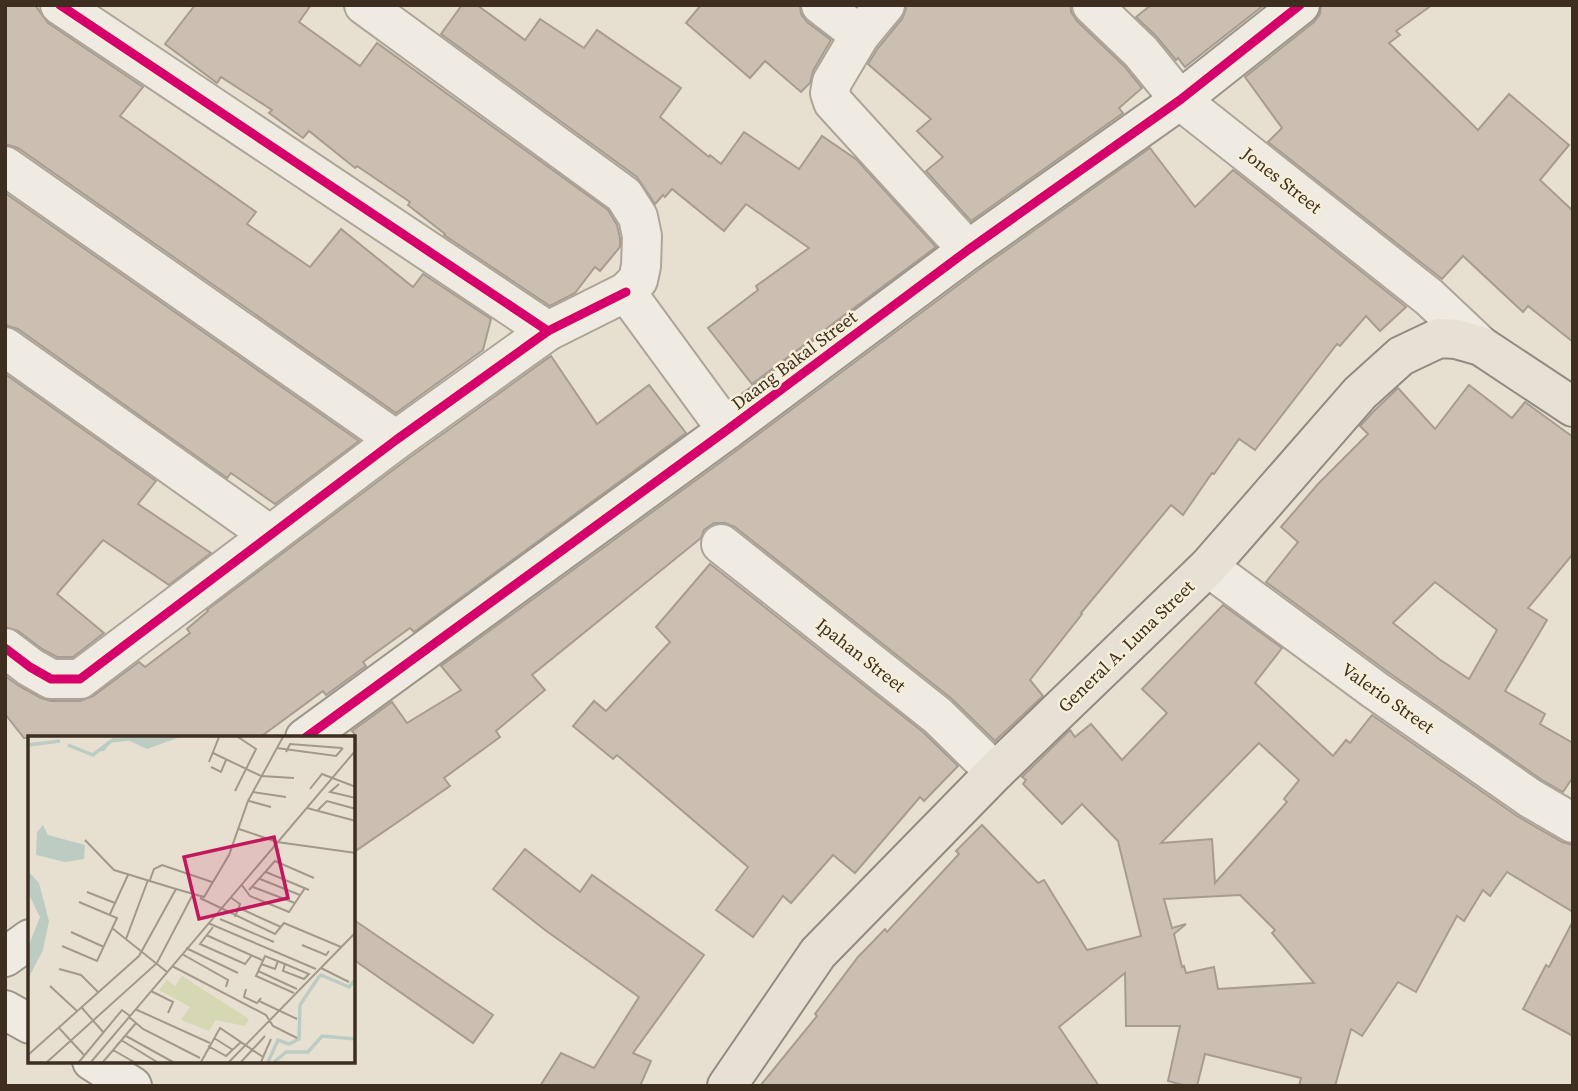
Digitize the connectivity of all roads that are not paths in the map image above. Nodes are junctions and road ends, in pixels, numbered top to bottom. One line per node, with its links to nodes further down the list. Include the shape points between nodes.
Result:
1 (60, 5): 12 (street)
2 (364, 5): 11 (street, via 624,195 638,217 642,236 638,280)
3 (821, 5): 7 (street)
4 (885, 5): 7 (street)
5 (1092, 5): 8 (street, Jones Street, via 1141,52)
6 (1300, 5): 8 (street, Daang Bakal Street)
7 (860, 35): 10 (street, via 832,82 833,102)
8 (1180, 100): 10 (street, Daang Bakal Street); 13 (street, Jones Street, via 1429,297)
9 (5, 166): 17 (street)
10 (968, 250): 16 (street, Daang Bakal Street)
11 (625, 292): 12 (street); 16 (street)
12 (548, 331): 17 (street)
13 (1481, 346): 15 (main road, General A. Luna Street); 20 (main road, General A. Luna Street, via 1439,338 1401,356 1360,393)
14 (5, 347): 18 (street)
15 (1573, 407)
16 (727, 429): 22 (street, Daang Bakal Street)
17 (396, 440): 18 (street)
18 (270, 535): 21 (street, via 80,679 51,679)
19 (721, 544): 23 (street, Ipahan Street, via 938,716)
20 (1208, 567): 23 (main road, General A. Luna Street); 24 (street, Valerio Street, via 1375,690)
21 (5, 648)
22 (306, 736)
23 (995, 772): 31 (main road, General A. Luna Street, via 818,953)
24 (1573, 823)
25 (28, 940): 26 (street)
26 (5, 957)
27 (5, 1010): 28 (street)
28 (28, 1023)
29 (95, 1063): 30 (street)
30 (132, 1086)
31 (727, 1086)

